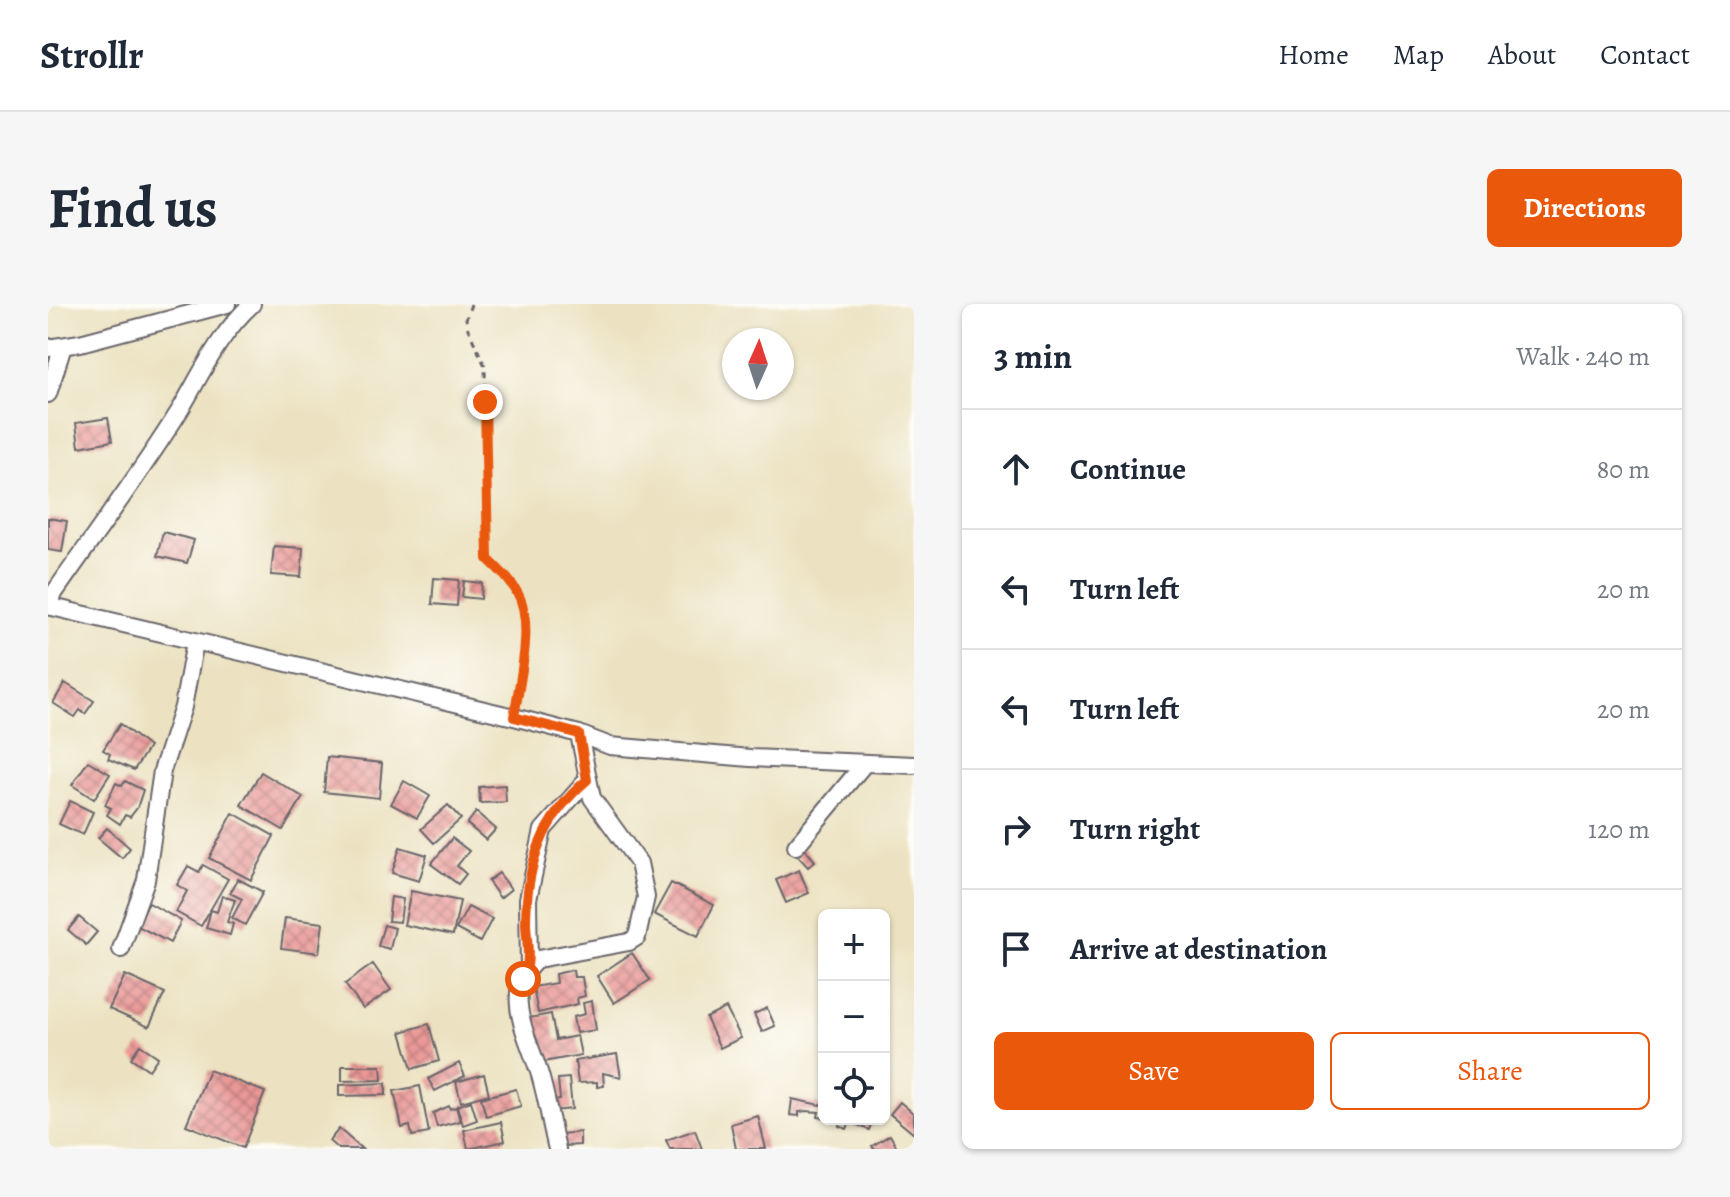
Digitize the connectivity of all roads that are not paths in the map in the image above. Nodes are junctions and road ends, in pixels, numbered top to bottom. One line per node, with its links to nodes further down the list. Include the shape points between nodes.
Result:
1 (227, 304): 3 (street)
2 (252, 304): 5 (street, via 215,347 165,433)
3 (56, 347): 4 (street)
4 (48, 394)
5 (48, 604): 6 (street)
6 (195, 642): 7 (street); 12 (street, via 183,707 162,771 146,880)
7 (579, 734): 8 (street, via 610,746); 10 (street)
8 (865, 763): 9 (street); 11 (street)
9 (913, 763)
10 (587, 780): 13 (street, via 543,830 528,899); 13 (street, via 592,798 639,863 646,897 642,927 629,942 538,959)
11 (796, 846)
12 (121, 949)
13 (529, 967): 14 (street, via 518,994 521,1019)
14 (557, 1149)

